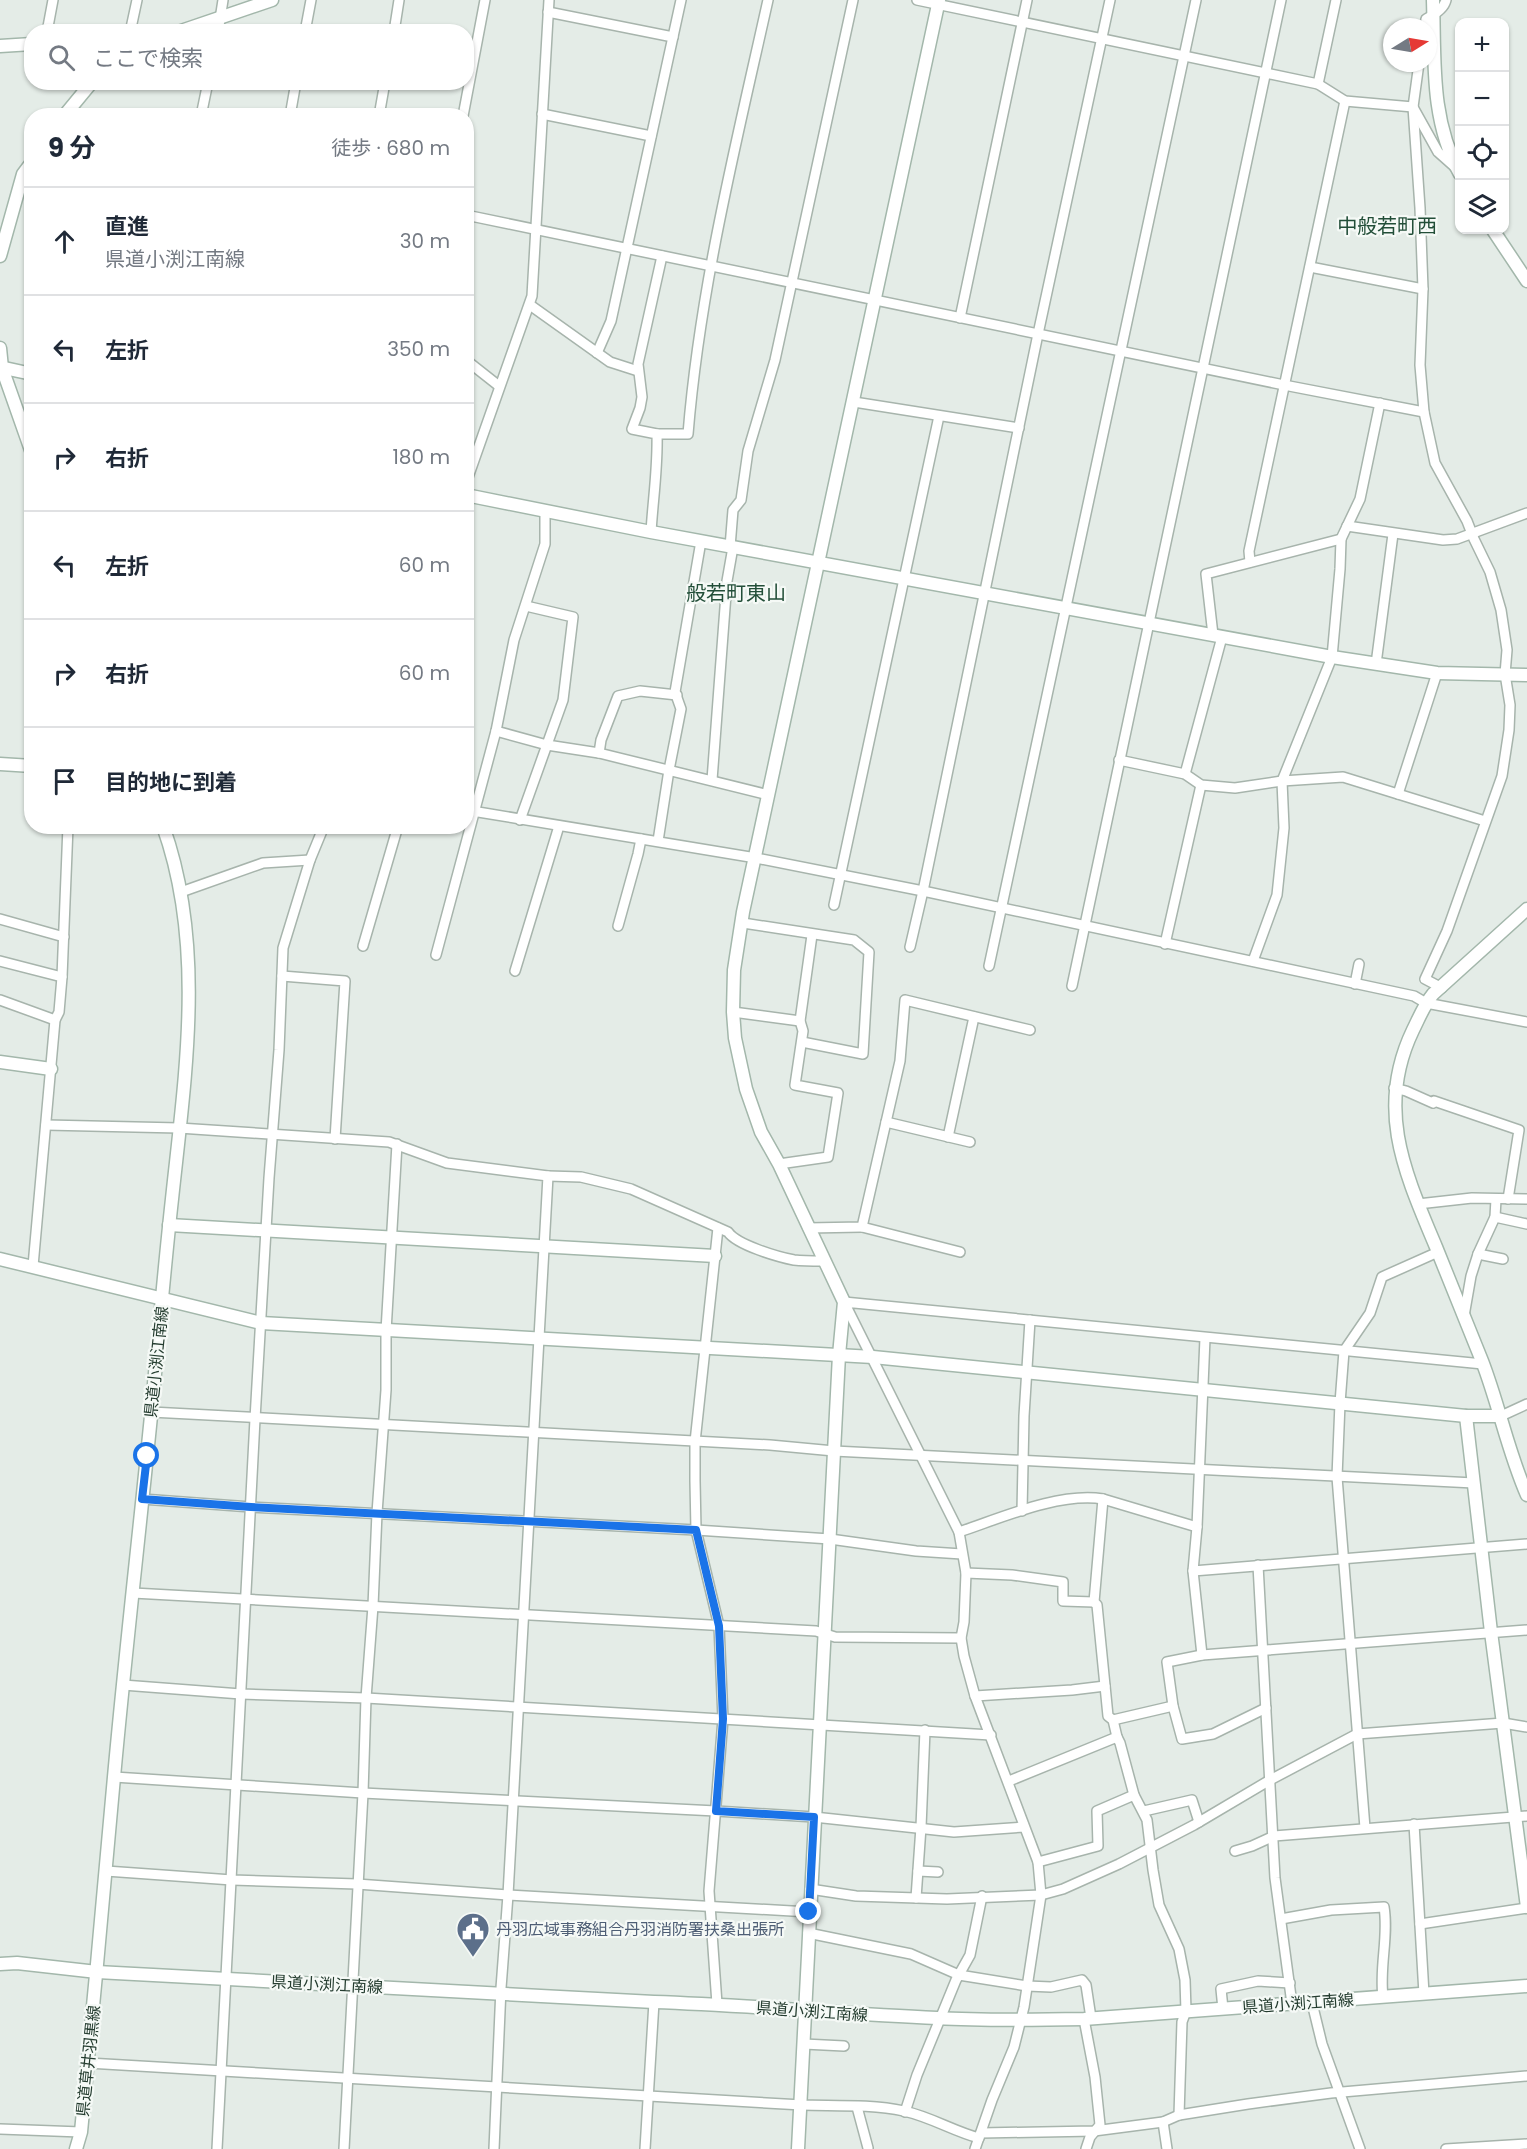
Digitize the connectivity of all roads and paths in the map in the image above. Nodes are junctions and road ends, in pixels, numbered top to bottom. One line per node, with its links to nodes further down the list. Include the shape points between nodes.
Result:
1 (53, 0): 26 (street)
2 (137, 0): 27 (street)
3 (223, 0): 23 (street)
4 (272, 0): 23 (street)
5 (310, 0): 30 (street)
6 (399, 0): 31 (street)
7 (485, 0): 37 (street)
8 (549, 0): 21 (street)
9 (681, 0): 32 (street)
10 (768, 0): 64 (street)
11 (854, 0): 67 (street)
12 (917, 0): 20 (street)
13 (1027, 0): 25 (street)
14 (1110, 0): 33 (street)
15 (1196, 0): 36 (street)
16 (1281, 0): 39 (street)
17 (1336, 0): 40 (street)
18 (1433, 0): 22 (street)
19 (1446, 0): 22 (street)
20 (939, 2): 25 (street); 69 (street)
21 (548, 12): 32 (street); 53 (street)
22 (1434, 15): 24 (street); 55 (street, via 1434,82 1439,117)
23 (220, 16): 28 (street); 29 (street)
24 (1428, 18)
25 (1022, 22): 33 (street); 71 (street)
26 (48, 24)
27 (132, 24)
28 (199, 24)
29 (219, 24)
30 (307, 24)
31 (394, 24)
32 (673, 37): 54 (street)
33 (1102, 39): 36 (street); 72 (street)
34 (24, 44): 35 (street)
35 (0, 46)
36 (1184, 56): 39 (street); 74 (street)
37 (474, 61)
38 (1418, 72): 47 (street)
39 (1265, 73): 40 (street); 78 (street)
40 (1318, 84): 46 (street)
41 (85, 90): 48 (street)
42 (206, 90): 49 (street)
43 (295, 90): 50 (street)
44 (384, 90): 51 (street)
45 (469, 90): 52 (street)
46 (1345, 101): 47 (street); 65 (street)
47 (1413, 107): 56 (street, via 1438,152); 68 (street)
48 (71, 108)
49 (203, 108)
50 (291, 108)
51 (380, 108)
52 (465, 108)
53 (542, 114): 54 (street); 59 (street)
54 (651, 136): 61 (street)
55 (1455, 164)
56 (1455, 169)
57 (24, 173): 62 (street)
58 (474, 217): 59 (street)
59 (537, 230): 61 (street); 70 (street)
60 (1497, 234): 66 (street)
61 (626, 249): 63 (street); 75 (street, via 611,321)
62 (0, 256)
63 (662, 256): 64 (street); 79 (street)
64 (710, 266): 67 (street); 89 (street, via 688,434)
65 (1310, 267): 68 (street); 81 (street)
66 (1527, 281)
67 (792, 283): 69 (street); 100 (street, via 775,360 748,451 741,500 733,510)
68 (1423, 289): 85 (street, via 1420,365)
69 (875, 299): 71 (street); 83 (street)
70 (531, 305): 75 (street); 82 (street)
71 (960, 318): 72 (street)
72 (1038, 334): 74 (street); 87 (street)
73 (0, 348): 77 (street)
74 (1121, 351): 78 (street); 106 (street)
75 (597, 353): 79 (street, via 610,362)
76 (474, 366): 82 (street)
77 (1, 367): 80 (street); 88 (street)
78 (1202, 368): 81 (street); 107 (street)
79 (638, 370): 89 (street, via 642,397 632,429)
80 (24, 372)
81 (1284, 385): 84 (street); 101 (street, via 1249,551)
82 (499, 386): 90 (street)
83 (854, 402): 86 (street); 102 (street)
84 (1380, 403): 85 (street); 94 (street, via 1360,499)
85 (1424, 412): 97 (street, via 1435,463)
86 (939, 416): 87 (street); 103 (street)
87 (1019, 428): 104 (street)
88 (24, 431)
89 (657, 434): 95 (street)
90 (474, 459)
91 (474, 497): 92 (street)
92 (545, 511): 95 (street); 105 (street, via 545,544)
93 (1527, 513): 97 (street)
94 (1347, 526): 96 (street); 98 (street)
95 (651, 532): 99 (street)
96 (1393, 534): 97 (street, via 1443,540); 110 (street)
97 (1472, 534): 112 (street, via 1490,572 1501,610 1507,650)
98 (1341, 539): 101 (street); 109 (street)
99 (701, 541): 100 (street); 114 (street)
100 (731, 547): 102 (street); 123 (street)
101 (1250, 562): 108 (street, via 1206,574)
102 (819, 563): 103 (street); 127 (street)
103 (904, 579): 104 (street); 142 (street)
104 (985, 594): 106 (street); 143 (street)
105 (526, 606): 115 (street, via 512,649); 116 (street, via 573,617 563,700)
106 (1066, 609): 107 (street); 146 (street)
107 (1148, 624): 108 (street); 118 (street)
108 (1218, 636): 109 (street); 122 (street)
109 (1332, 657): 110 (street); 124 (street)
110 (1376, 664): 111 (street)
111 (1437, 673): 112 (street); 126 (street)
112 (1505, 674): 113 (street); 131 (street, via 1509,730 1502,776)
113 (1527, 675)
114 (676, 695): 117 (street, via 640,691 618,696); 121 (street, via 681,708)
115 (496, 731): 116 (street); 128 (street)
116 (546, 745): 117 (street); 130 (street)
117 (599, 753): 121 (street)
118 (1119, 760): 122 (street); 151 (street)
119 (0, 764): 120 (street)
120 (24, 766)
121 (669, 770): 123 (street); 139 (street)
122 (1185, 774): 125 (street)
123 (712, 780): 127 (street)
124 (1282, 781): 125 (street, via 1234,788); 126 (street, via 1343,777); 159 (street, via 1284,828 1277,895)
125 (1201, 785): 154 (street)
126 (1398, 794): 131 (street)
127 (769, 795): 140 (street)
128 (474, 799)
129 (474, 812): 130 (street)
130 (520, 820): 132 (street)
131 (1485, 821): 167 (street, via 1447,931 1425,980)
132 (559, 826): 138 (street); 162 (street)
133 (68, 834): 153 (street)
134 (166, 834): 144 (street, 県道小渕江南線)
135 (321, 834): 141 (street)
136 (396, 834): 155 (street)
137 (465, 834): 157 (street)
138 (641, 839): 139 (street); 150 (street)
139 (658, 841): 140 (street)
140 (756, 858): 142 (street); 149 (street)
141 (310, 860): 144 (street, via 263,863); 163 (street, via 283,948)
142 (841, 876): 143 (street); 145 (street)
143 (923, 891): 146 (street); 156 (street)
144 (181, 892): 182 (street, 県道小渕江南線, via 189,965)
145 (834, 905)
146 (1002, 909): 151 (street); 161 (street)
147 (1527, 909): 167 (street)
148 (0, 919): 153 (street)
149 (743, 923): 152 (street); 170 (street, via 737,942)
150 (618, 926)
151 (1084, 926): 154 (street); 166 (street)
152 (812, 935): 173 (street); 176 (street, via 854,940 869,952 863,1054)
153 (64, 937): 164 (street)
154 (1165, 944): 159 (street)
155 (363, 946)
156 (910, 947)
157 (436, 955)
158 (0, 961): 164 (street)
159 (1253, 962): 165 (street)
160 (1359, 964): 165 (street)
161 (989, 966)
162 (515, 971)
163 (282, 976): 183 (street); 185 (street, via 345,981)
164 (62, 977): 172 (street)
165 (1355, 984): 169 (street, via 1414,996)
166 (1071, 986)
167 (1442, 987): 169 (street)
168 (0, 1000): 172 (street)
169 (1426, 1003): 174 (street); 179 (street, via 1403,1054)
170 (733, 1012): 173 (street); 188 (street, via 746,1089)
171 (974, 1017): 175 (street); 180 (street, via 905,1000 900,1061); 184 (street)
172 (55, 1020): 178 (street)
173 (800, 1021): 176 (street)
174 (1527, 1022)
175 (1030, 1030)
176 (802, 1042): 188 (street, via 795,1085 838,1093 828,1157)
177 (0, 1062): 178 (street)
178 (51, 1069): 181 (street)
179 (1395, 1088): 191 (street, via 1519,1130); 193 (street, via 1398,1140)
180 (886, 1122): 184 (street); 198 (street)
181 (46, 1125): 182 (street); 210 (street)
182 (179, 1128): 183 (street); 196 (street, 県道小渕江南線)
183 (272, 1136): 185 (street); 200 (street)
184 (948, 1137): 186 (street)
185 (335, 1139): 187 (street)
186 (970, 1142)
187 (397, 1144): 189 (street, via 447,1163); 201 (street)
188 (779, 1164): 199 (street)
189 (548, 1176): 197 (street, via 581,1177 631,1189); 202 (street)
190 (1496, 1199): 191 (street); 193 (street); 194 (street)
191 (1508, 1199): 192 (street)
192 (1527, 1199)
193 (1418, 1204): 204 (street)
194 (1495, 1217): 195 (street); 205 (street)
195 (1527, 1224)
196 (169, 1225): 200 (street); 211 (street, 県道小渕江南線)
197 (718, 1227): 206 (street); 209 (street, via 731,1237 784,1258)
198 (862, 1227): 199 (street); 203 (street)
199 (808, 1228): 209 (street)
200 (266, 1229): 201 (street); 215 (street)
201 (392, 1236): 202 (street); 216 (street)
202 (543, 1245): 206 (street); 218 (street)
203 (960, 1252)
204 (1438, 1252): 213 (street); 220 (street, via 1382,1277 1370,1313)
205 (1478, 1254): 208 (street); 213 (street)
206 (715, 1256): 219 (street)
207 (0, 1259): 210 (street)
208 (1503, 1259)
209 (823, 1261): 212 (street)
210 (33, 1266): 211 (street)
211 (163, 1298): 215 (street); 228 (street, 県道小渕江南線)
212 (844, 1302): 214 (street); 221 (street); 222 (street)
213 (1464, 1316): 223 (street)
214 (1030, 1320): 217 (street); 224 (street)
215 (261, 1323): 216 (street); 231 (street)
216 (386, 1331): 218 (street); 232 (street)
217 (1206, 1338): 220 (street); 225 (street)
218 (538, 1339): 219 (street); 233 (street)
219 (706, 1349): 221 (street); 234 (street)
220 (1344, 1351): 223 (street); 226 (street)
221 (839, 1355): 222 (street); 235 (street)
222 (873, 1357): 224 (street); 236 (street)
223 (1483, 1364): 230 (street)
224 (1026, 1371): 225 (street); 237 (street)
225 (1202, 1391): 226 (street); 238 (street)
226 (1340, 1403): 229 (street); 240 (street)
227 (1527, 1404): 230 (street)
228 (151, 1412): 231 (street); 243 (street, 県道小渕江南線)
229 (1466, 1416): 230 (street); 241 (street)
230 (1500, 1416): 239 (street)
231 (255, 1419): 232 (street); 245 (street)
232 (383, 1425): 233 (street); 247 (street)
233 (534, 1434): 234 (street); 248 (street)
234 (695, 1442): 235 (street); 250 (street)
235 (834, 1451): 236 (street); 252 (street)
236 (921, 1455): 237 (street); 251 (street)
237 (1022, 1460): 238 (street); 246 (street)
238 (1200, 1468): 240 (street); 249 (street)
239 (1523, 1472): 242 (street)
240 (1337, 1477): 241 (street); 256 (street)
241 (1474, 1483): 254 (street)
242 (1527, 1495)
243 (142, 1499): 245 (street); 260 (street, 県道小渕江南線)
244 (1103, 1499): 246 (street, via 1067,1499); 249 (street); 262 (street)
245 (251, 1507): 247 (street); 261 (street)
246 (1022, 1511): 251 (street)
247 (376, 1513): 248 (street); 263 (street)
248 (528, 1520): 250 (street); 264 (street)
249 (1197, 1527): 258 (street)
250 (696, 1530): 252 (street); 265 (street)
251 (958, 1532): 255 (street)
252 (830, 1539): 255 (street); 268 (street)
253 (1527, 1544): 254 (street)
254 (1482, 1548): 256 (street); 267 (street)
255 (962, 1554): 259 (street)
256 (1344, 1558): 257 (street); 270 (street)
257 (1258, 1565): 258 (street); 271 (street)
258 (1193, 1571): 272 (street)
259 (966, 1573): 262 (street, via 1064,1578 1063,1601); 269 (street)
260 (133, 1593): 261 (street); 273 (street, 県道小渕江南線)
261 (247, 1599): 263 (street); 275 (street)
262 (1094, 1602): 274 (street)
263 (373, 1606): 264 (street); 277 (street)
264 (523, 1614): 265 (street); 279 (street)
265 (719, 1626): 268 (street); 281 (street)
266 (1527, 1630): 267 (street)
267 (1491, 1632): 270 (street); 284 (street)
268 (826, 1634): 269 (street); 283 (street)
269 (961, 1638): 276 (street)
270 (1350, 1643): 271 (street); 288 (street)
271 (1263, 1650): 272 (street); 280 (street)
272 (1202, 1655): 278 (street, via 1167,1662)
273 (123, 1685): 275 (street); 290 (street, 県道小渕江南線)
274 (1105, 1686): 276 (street); 282 (street, via 1108,1716)
275 (241, 1694): 277 (street); 293 (street)
276 (975, 1696): 287 (street)
277 (366, 1698): 279 (street); 294 (street)
278 (1173, 1706): 280 (street, via 1182,1739 1212,1734); 282 (street)
279 (518, 1708): 281 (street); 296 (street)
280 (1266, 1708): 291 (street)
281 (723, 1719): 283 (street); 297 (street)
282 (1113, 1720): 289 (street)
283 (821, 1724): 286 (street); 300 (street)
284 (1503, 1724): 285 (street); 288 (street); 299 (street)
285 (1527, 1727)
286 (925, 1730): 287 (street); 303 (street)
287 (991, 1734): 292 (street)
288 (1358, 1734): 291 (street); 305 (street)
289 (1117, 1737): 292 (street); 295 (street)
290 (114, 1777): 293 (street); 310 (street, 県道小渕江南線)
291 (1270, 1780): 301 (street); 306 (street)
292 (1009, 1781): 304 (street)
293 (236, 1785): 294 (street); 313 (street)
294 (363, 1793): 296 (street); 314 (street)
295 (1134, 1796): 298 (street); 309 (street, via 1097,1811 1098,1846)
296 (513, 1801): 297 (street); 316 (street)
297 (716, 1811): 300 (street); 320 (street)
298 (1144, 1811): 301 (street, via 1192,1800); 307 (street)
299 (1521, 1816): 302 (street); 321 (street)
300 (814, 1817): 303 (street); 315 (street)
301 (1199, 1822): 307 (street)
302 (1414, 1824): 305 (street); 324 (street)
303 (921, 1827): 304 (street, via 954,1832); 311 (street)
304 (1024, 1827): 309 (street)
305 (1365, 1828): 306 (street)
306 (1274, 1836): 308 (street); 323 (street)
307 (1150, 1848): 317 (street, via 1072,1885); 343 (street, via 1160,1905 1179,1949)
308 (1235, 1851)
309 (1038, 1862): 317 (street)
310 (106, 1871): 313 (street); 327 (street, 県道小渕江南線)
311 (918, 1871): 312 (street); 319 (street)
312 (938, 1872)
313 (232, 1880): 314 (street); 329 (street)
314 (357, 1884): 316 (street); 331 (street)
315 (810, 1889): 319 (street, via 856,1896); 322 (street)
316 (508, 1895): 320 (street); 334 (street)
317 (1041, 1895): 318 (street); 332 (street)
318 (982, 1896): 319 (street); 328 (street, via 970,1955)
319 (916, 1898)
320 (709, 1905): 322 (street); 339 (street)
321 (1527, 1908): 324 (street)
322 (809, 1912): 325 (street)
323 (1281, 1919): 330 (street); 336 (street, via 1331,1910 1383,1907)
324 (1420, 1924): 335 (street)
325 (808, 1933): 328 (street, via 911,1954); 342 (street)
326 (0, 1964): 327 (street, 県道小渕江南線)
327 (97, 1972): 329 (street, 県道小渕江南線); 349 (street, 県道草井羽黒線)
328 (959, 1975): 332 (street); 344 (street)
329 (226, 1978): 331 (street, 県道小渕江南線); 350 (street)
330 (1290, 1983): 340 (street); 341 (street, via 1258,1982 1221,1989)
331 (353, 1986): 334 (street, 県道小渕江南線); 352 (street)
332 (1027, 1986): 345 (street, via 1051,1987 1082,1980 1086,1985); 346 (street)
333 (1527, 1986): 335 (street, 県道小渕江南線)
334 (501, 1994): 337 (street, 県道小渕江南線); 353 (street)
335 (1424, 1994): 336 (street, 県道小渕江南線)
336 (1383, 1997): 338 (street, 県道小渕江南線)
337 (654, 2002): 339 (street, 県道小渕江南線); 355 (street)
338 (1312, 2003): 340 (street, 県道小渕江南線); 354 (street)
339 (717, 2004): 342 (street, 県道小渕江南線)
340 (1292, 2004): 341 (street, 県道小渕江南線)
341 (1222, 2009): 343 (street, 県道小渕江南線)
342 (805, 2011): 344 (street, 県道小渕江南線); 347 (street)
343 (1186, 2011): 345 (street, 県道小渕江南線); 359 (street, via 1182,2022)
344 (940, 2019): 346 (street, 県道小渕江南線); 358 (street)
345 (1088, 2019): 346 (street, 県道小渕江南線); 362 (street, via 1100,2125)
346 (1020, 2020): 364 (street)
347 (804, 2044): 348 (street); 356 (street)
348 (844, 2046)
349 (88, 2063): 350 (street); 363 (street, 県道草井羽黒線)
350 (220, 2071): 352 (street); 368 (street)
351 (1527, 2076): 354 (street)
352 (347, 2078): 353 (street); 369 (street)
353 (497, 2087): 355 (street); 370 (street)
354 (1340, 2092): 359 (street); 376 (street)
355 (648, 2096): 356 (street); 371 (street)
356 (802, 2105): 357 (street); 372 (street)
357 (857, 2107): 358 (street); 366 (street)
358 (905, 2112): 364 (street, via 943,2123 960,2133)
359 (1179, 2115): 360 (street)
360 (1163, 2122): 362 (street); 375 (street)
361 (0, 2129): 363 (street)
362 (1094, 2131): 364 (street); 374 (street)
363 (81, 2132): 367 (street, 県道草井羽黒線)
364 (980, 2135): 373 (street)
365 (1527, 2144): 377 (street)
366 (868, 2148)
367 (76, 2149)
368 (217, 2149)
369 (344, 2149)
370 (494, 2149)
371 (645, 2149)
372 (798, 2149)
373 (975, 2149)
374 (1086, 2149)
375 (1167, 2149)
376 (1360, 2149)
377 (1446, 2149)

